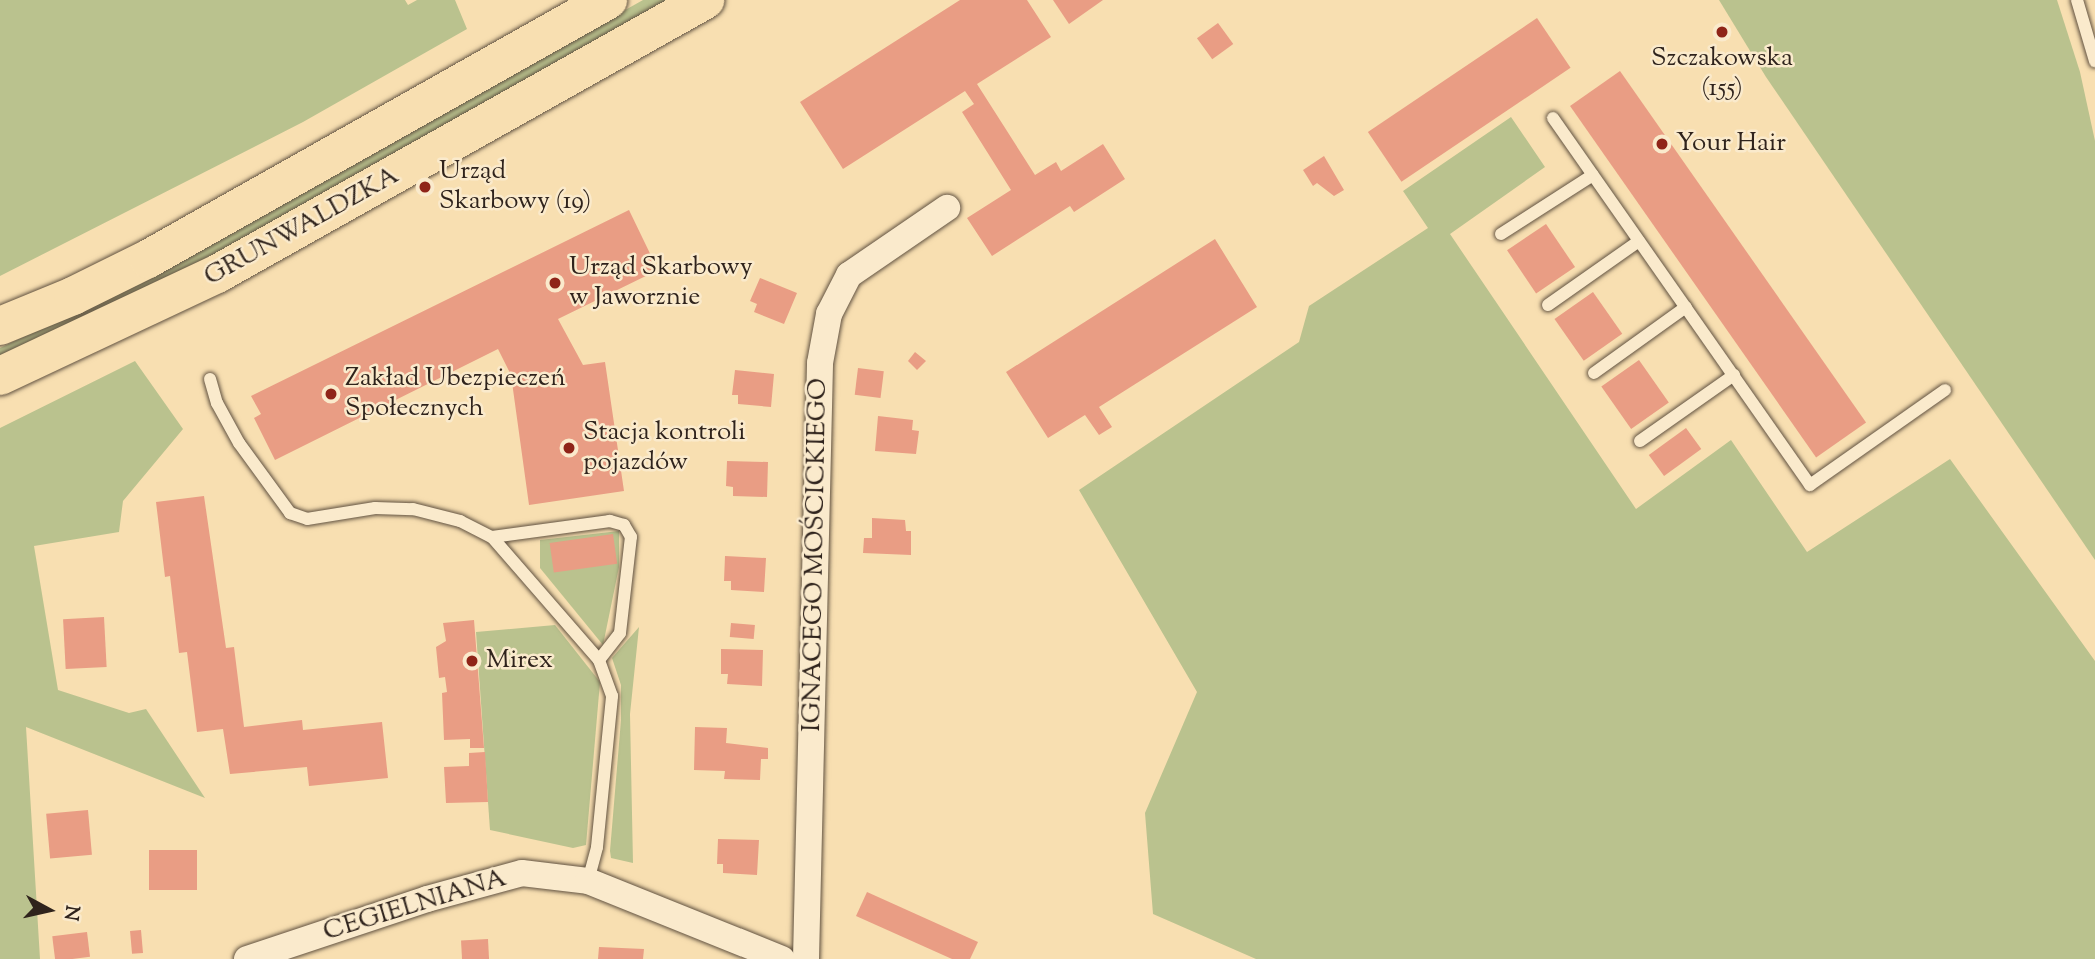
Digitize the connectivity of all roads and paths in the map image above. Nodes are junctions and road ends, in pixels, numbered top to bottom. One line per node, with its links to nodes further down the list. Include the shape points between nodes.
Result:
1 (608, 0): 12 (main road, GRUNWALDZKA, via 148,259)
2 (705, 0): 15 (main road, GRUNWALDZKA, via 217,274)
3 (2077, 0): 4 (lane)
4 (2095, 59)
5 (1553, 118): 6 (lane)
6 (1593, 174): 8 (lane); 9 (lane)
7 (947, 208): 24 (street, IGNACEGO MOŚCICKIEGO, via 849,275 829,314 820,363)
8 (1502, 234)
9 (1639, 241): 10 (lane); 11 (lane)
10 (1548, 305)
11 (1686, 307): 13 (lane); 14 (lane)
12 (0, 326)
13 (1594, 373)
14 (1734, 375): 17 (lane, via 1810,485); 18 (lane)
15 (0, 376)
16 (210, 379): 19 (lane, via 216,403 239,443 290,513 307,519 375,508 413,509 460,521)
17 (1945, 390)
18 (1640, 441)
19 (492, 537): 20 (lane); 20 (lane, via 610,521 624,525 631,537 620,633)
20 (599, 660): 21 (lane, via 610,681 611,705 597,848)
21 (588, 881): 22 (street, CEGIELNIANA, via 522,873 427,898); 23 (street, CEGIELNIANA)
22 (247, 959)
23 (782, 959)
24 (806, 959)

